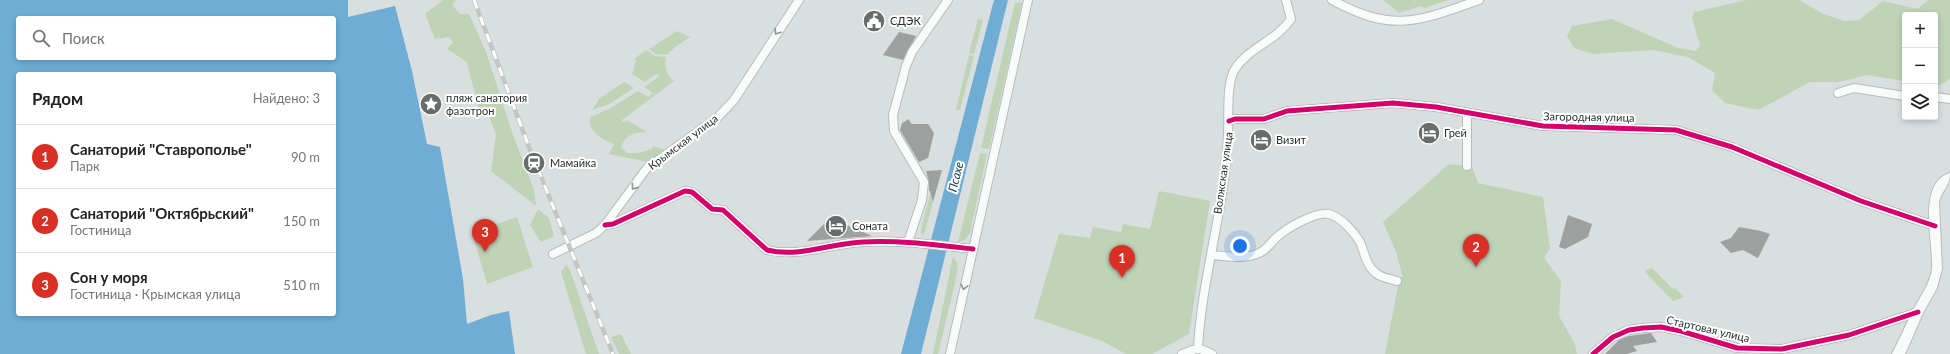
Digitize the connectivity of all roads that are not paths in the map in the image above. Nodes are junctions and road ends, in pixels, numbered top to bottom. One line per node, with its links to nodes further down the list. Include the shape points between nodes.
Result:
1 (799, 0): 15 (street, Крымская улица, one-way to 15, via 734,100 717,118 647,168)
2 (948, 0): 17 (street, via 912,52 893,115 894,131 924,182 922,200)
3 (1028, 0): 18 (street)
4 (1286, 0): 12 (street, Волжская улица, via 1291,19 1286,27 1234,69)
5 (1332, 0): 6 (street, via 1374,19 1399,22 1432,17)
6 (1479, 0)
7 (1838, 93): 8 (street, via 1847,88 1854,88)
8 (1902, 96)
9 (1938, 98): 10 (street)
10 (1950, 99)
11 (1467, 113): 12 (street, Загородная улица, via 1393,103 1286,111 1264,119); 13 (street); 16 (street, Загородная улица, via 1529,125 1665,129 1699,136 1788,169 1861,200)
12 (1229, 121): 20 (street, Волжская улица)
13 (1467, 166)
14 (1950, 177): 16 (street, via 1936,193)
15 (606, 224): 17 (street, Крымская улица, via 613,224 685,191 692,192 712,209 723,210 768,250 776,253 787,254 847,242); 19 (street, Крымская улица, via 586,239)
16 (1935, 226): 22 (street, via 1937,269 1931,288)
17 (908, 242): 18 (street, Крымская улица)
18 (972, 249): 24 (street, one-way to 24)
19 (553, 254)
20 (1211, 255): 21 (street, via 1239,257 1258,254 1280,234 1316,215 1329,214 1336,217 1354,234 1365,260 1376,273); 23 (street, Волжская улица, via 1198,323)
21 (1397, 281)
22 (1918, 312): 27 (street, Стартовая улица, via 1849,335 1782,349 1737,348 1681,330 1643,328 1629,330 1613,337); 28 (street)
23 (1198, 348): 25 (street); 26 (street)
24 (950, 354)
25 (1182, 354)
26 (1212, 354)
27 (1593, 354)
28 (1898, 354)

